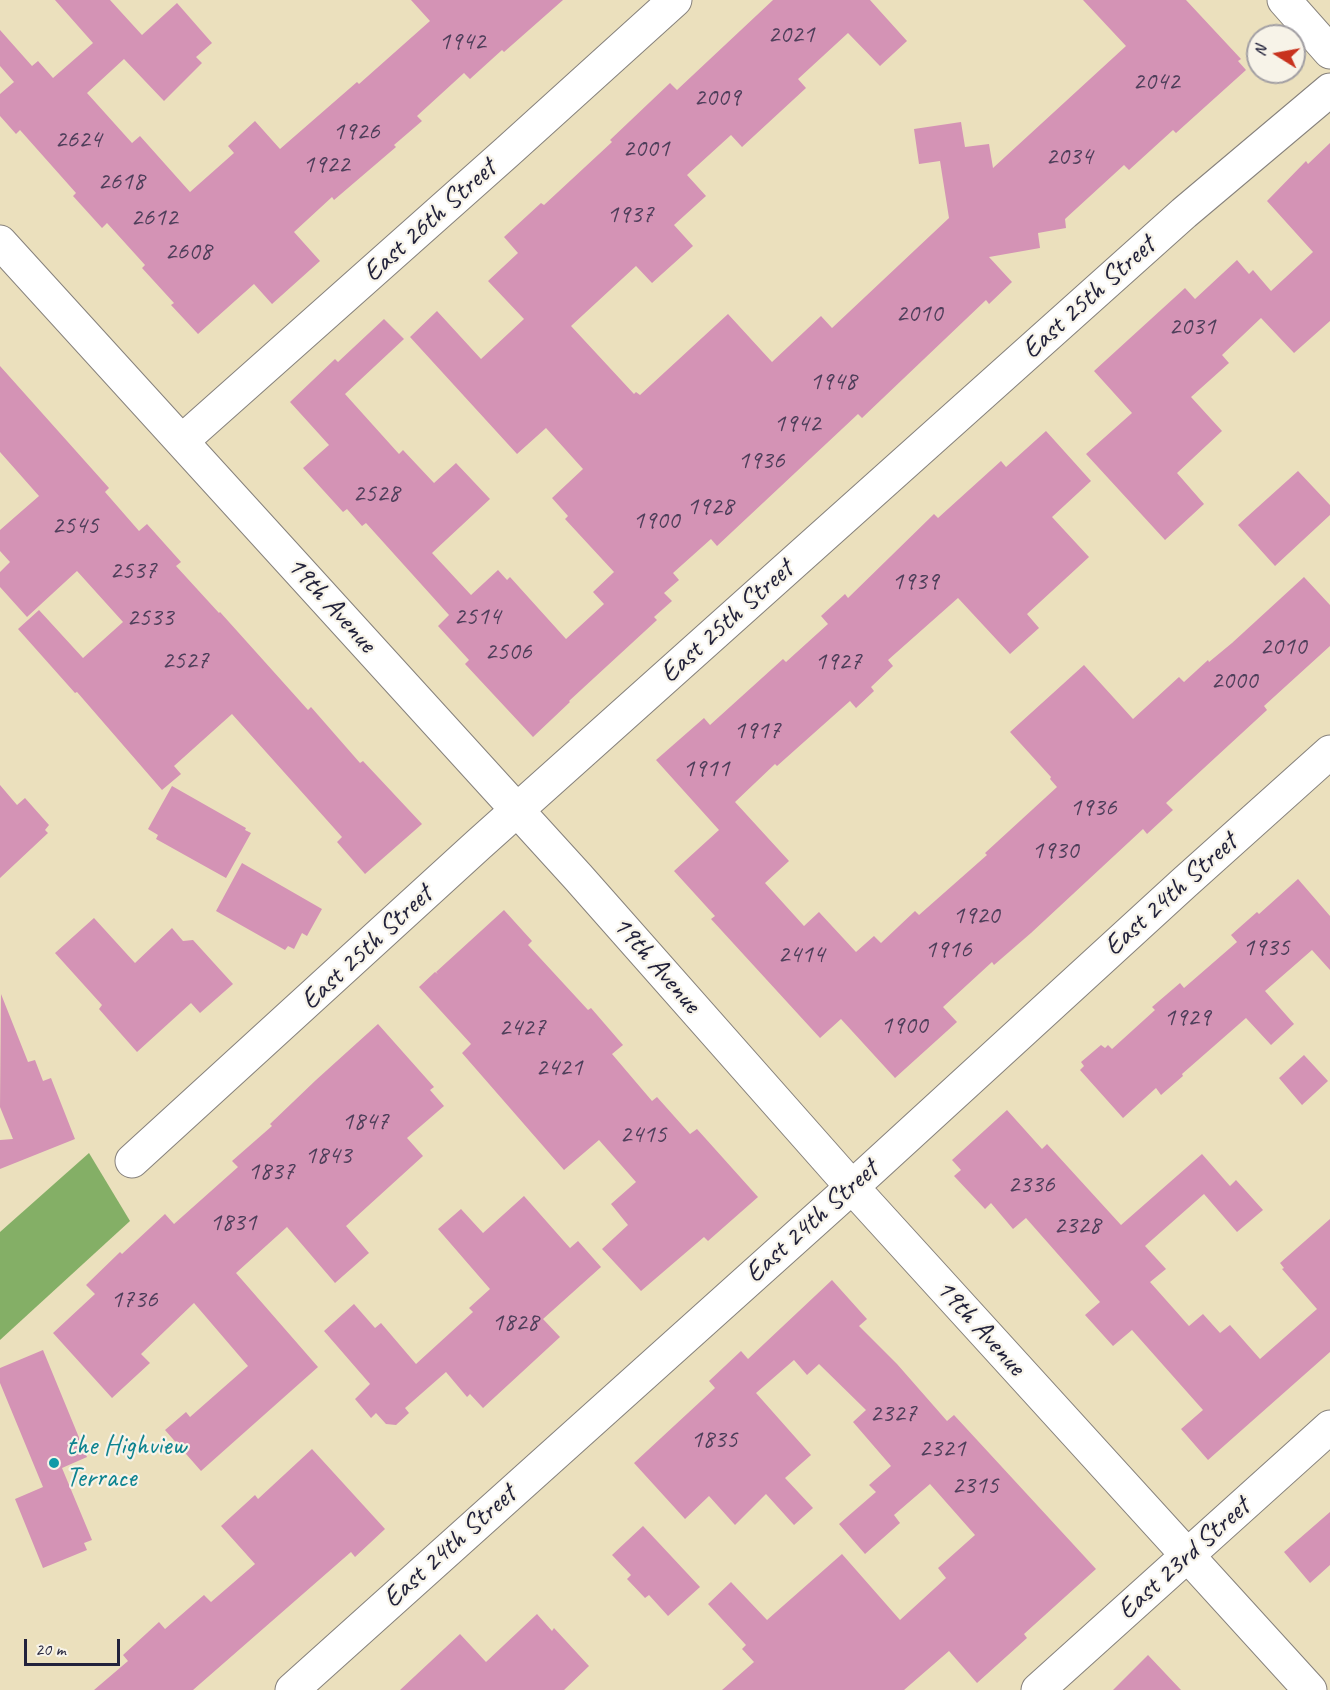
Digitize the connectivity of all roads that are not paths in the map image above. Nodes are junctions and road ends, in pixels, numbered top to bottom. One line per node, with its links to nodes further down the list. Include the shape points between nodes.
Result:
1 (675, 0): 6 (street, East 26th Street)
2 (1284, 0): 3 (street)
3 (1330, 52)
4 (1330, 90): 8 (street, East 25th Street, via 1184,213)
5 (0, 242): 6 (street, 19th Avenue)
6 (182, 441): 8 (street, 19th Avenue)
7 (1330, 752): 10 (street, East 24th Street)
8 (517, 810): 9 (street, East 25th Street); 10 (street, 19th Avenue)
9 (132, 1161)
10 (852, 1187): 12 (street, 19th Avenue); 13 (street, East 24th Street)
11 (1330, 1427): 12 (street, East 23rd Street)
12 (1187, 1556): 14 (street, East 23rd Street); 15 (street, 19th Avenue)
13 (292, 1690)
14 (1038, 1690)
15 (1310, 1690)

